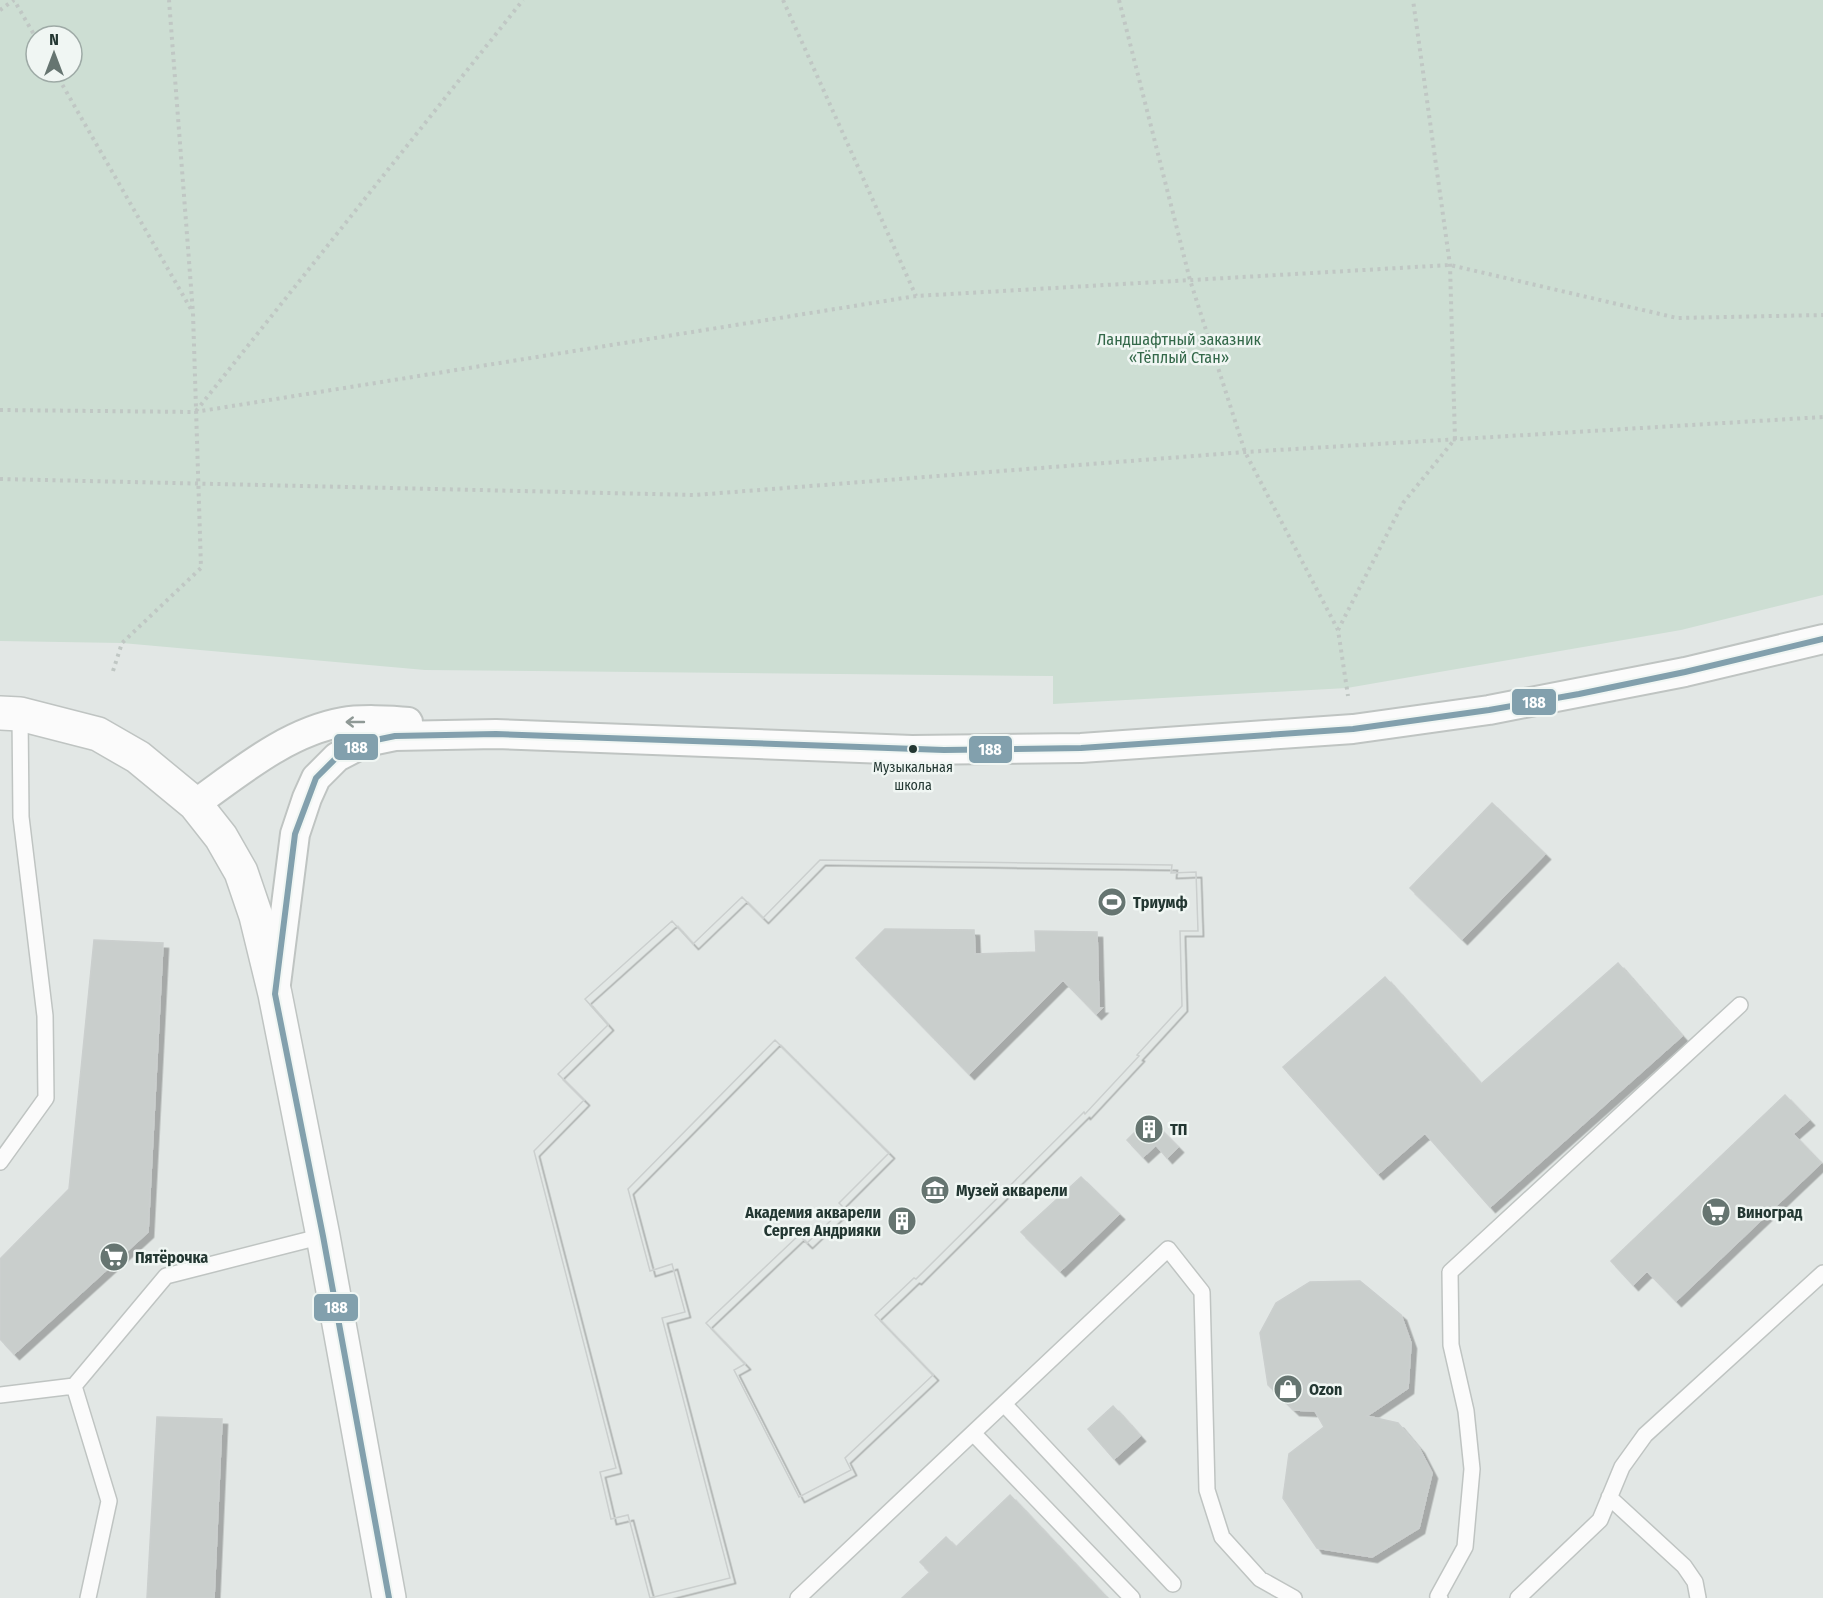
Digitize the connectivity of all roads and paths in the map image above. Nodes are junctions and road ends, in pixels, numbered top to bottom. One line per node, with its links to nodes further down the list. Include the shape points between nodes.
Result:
1 (169, 0): 12 (path)
2 (523, 0): 15 (path)
3 (783, 0): 11 (path)
4 (1119, 0): 10 (path)
5 (1413, 0): 9 (path)
6 (0, 10): 7 (path, via 14,0)
7 (28, 24)
8 (62, 84): 12 (path)
9 (1450, 265): 10 (path); 13 (path, via 1677,318); 17 (path)
10 (1190, 280): 11 (path); 18 (path)
11 (916, 296): 15 (path)
12 (193, 314): 15 (path)
13 (1823, 315)
14 (0, 410): 15 (path)
15 (195, 412): 20 (path)
16 (1823, 417): 17 (path)
17 (1455, 439): 18 (path); 21 (path, via 1403,504)
18 (1245, 452): 20 (path, via 695,495); 21 (path)
19 (0, 479): 20 (path)
20 (198, 483): 23 (path, via 201,568 122,644)
21 (1338, 630): 24 (path)
22 (1823, 639): 26 (street, via 1685,672 1489,710 1353,729 1105,747 912,750)
23 (113, 672)
24 (1348, 698)
25 (10, 713): 27 (street, via 98,734 138,757); 30 (lane, via 45,1016 46,1098)
26 (496, 734): 27 (street, one-way to 27, via 403,722 344,722 304,734 264,755); 28 (street, via 395,736 366,742 337,757 316,778 295,834)
27 (195, 804): 28 (street, via 221,837 241,872)
28 (275, 994): 31 (street)
29 (1740, 1005): 39 (lane, via 1450,1272 1451,1345 1466,1411 1472,1469 1465,1547)
30 (0, 1162)
31 (323, 1236): 33 (lane, via 166,1276); 41 (street)
32 (1823, 1273): 37 (lane, via 1645,1435 1622,1467)
33 (74, 1386): 34 (lane); 40 (lane, via 109,1501)
34 (0, 1395)
35 (1004, 1404): 36 (lane); 38 (lane); 44 (lane, via 1168,1249 1202,1292 1208,1490 1222,1537 1260,1579)
36 (973, 1433): 42 (lane); 43 (lane)
37 (1608, 1497): 45 (lane, via 1600,1521); 46 (lane, via 1684,1566 1695,1582)
38 (1173, 1584)
39 (1437, 1597)
40 (88, 1598)
41 (389, 1598)
42 (798, 1598)
43 (1132, 1598)
44 (1294, 1598)
45 (1518, 1598)
46 (1698, 1598)

